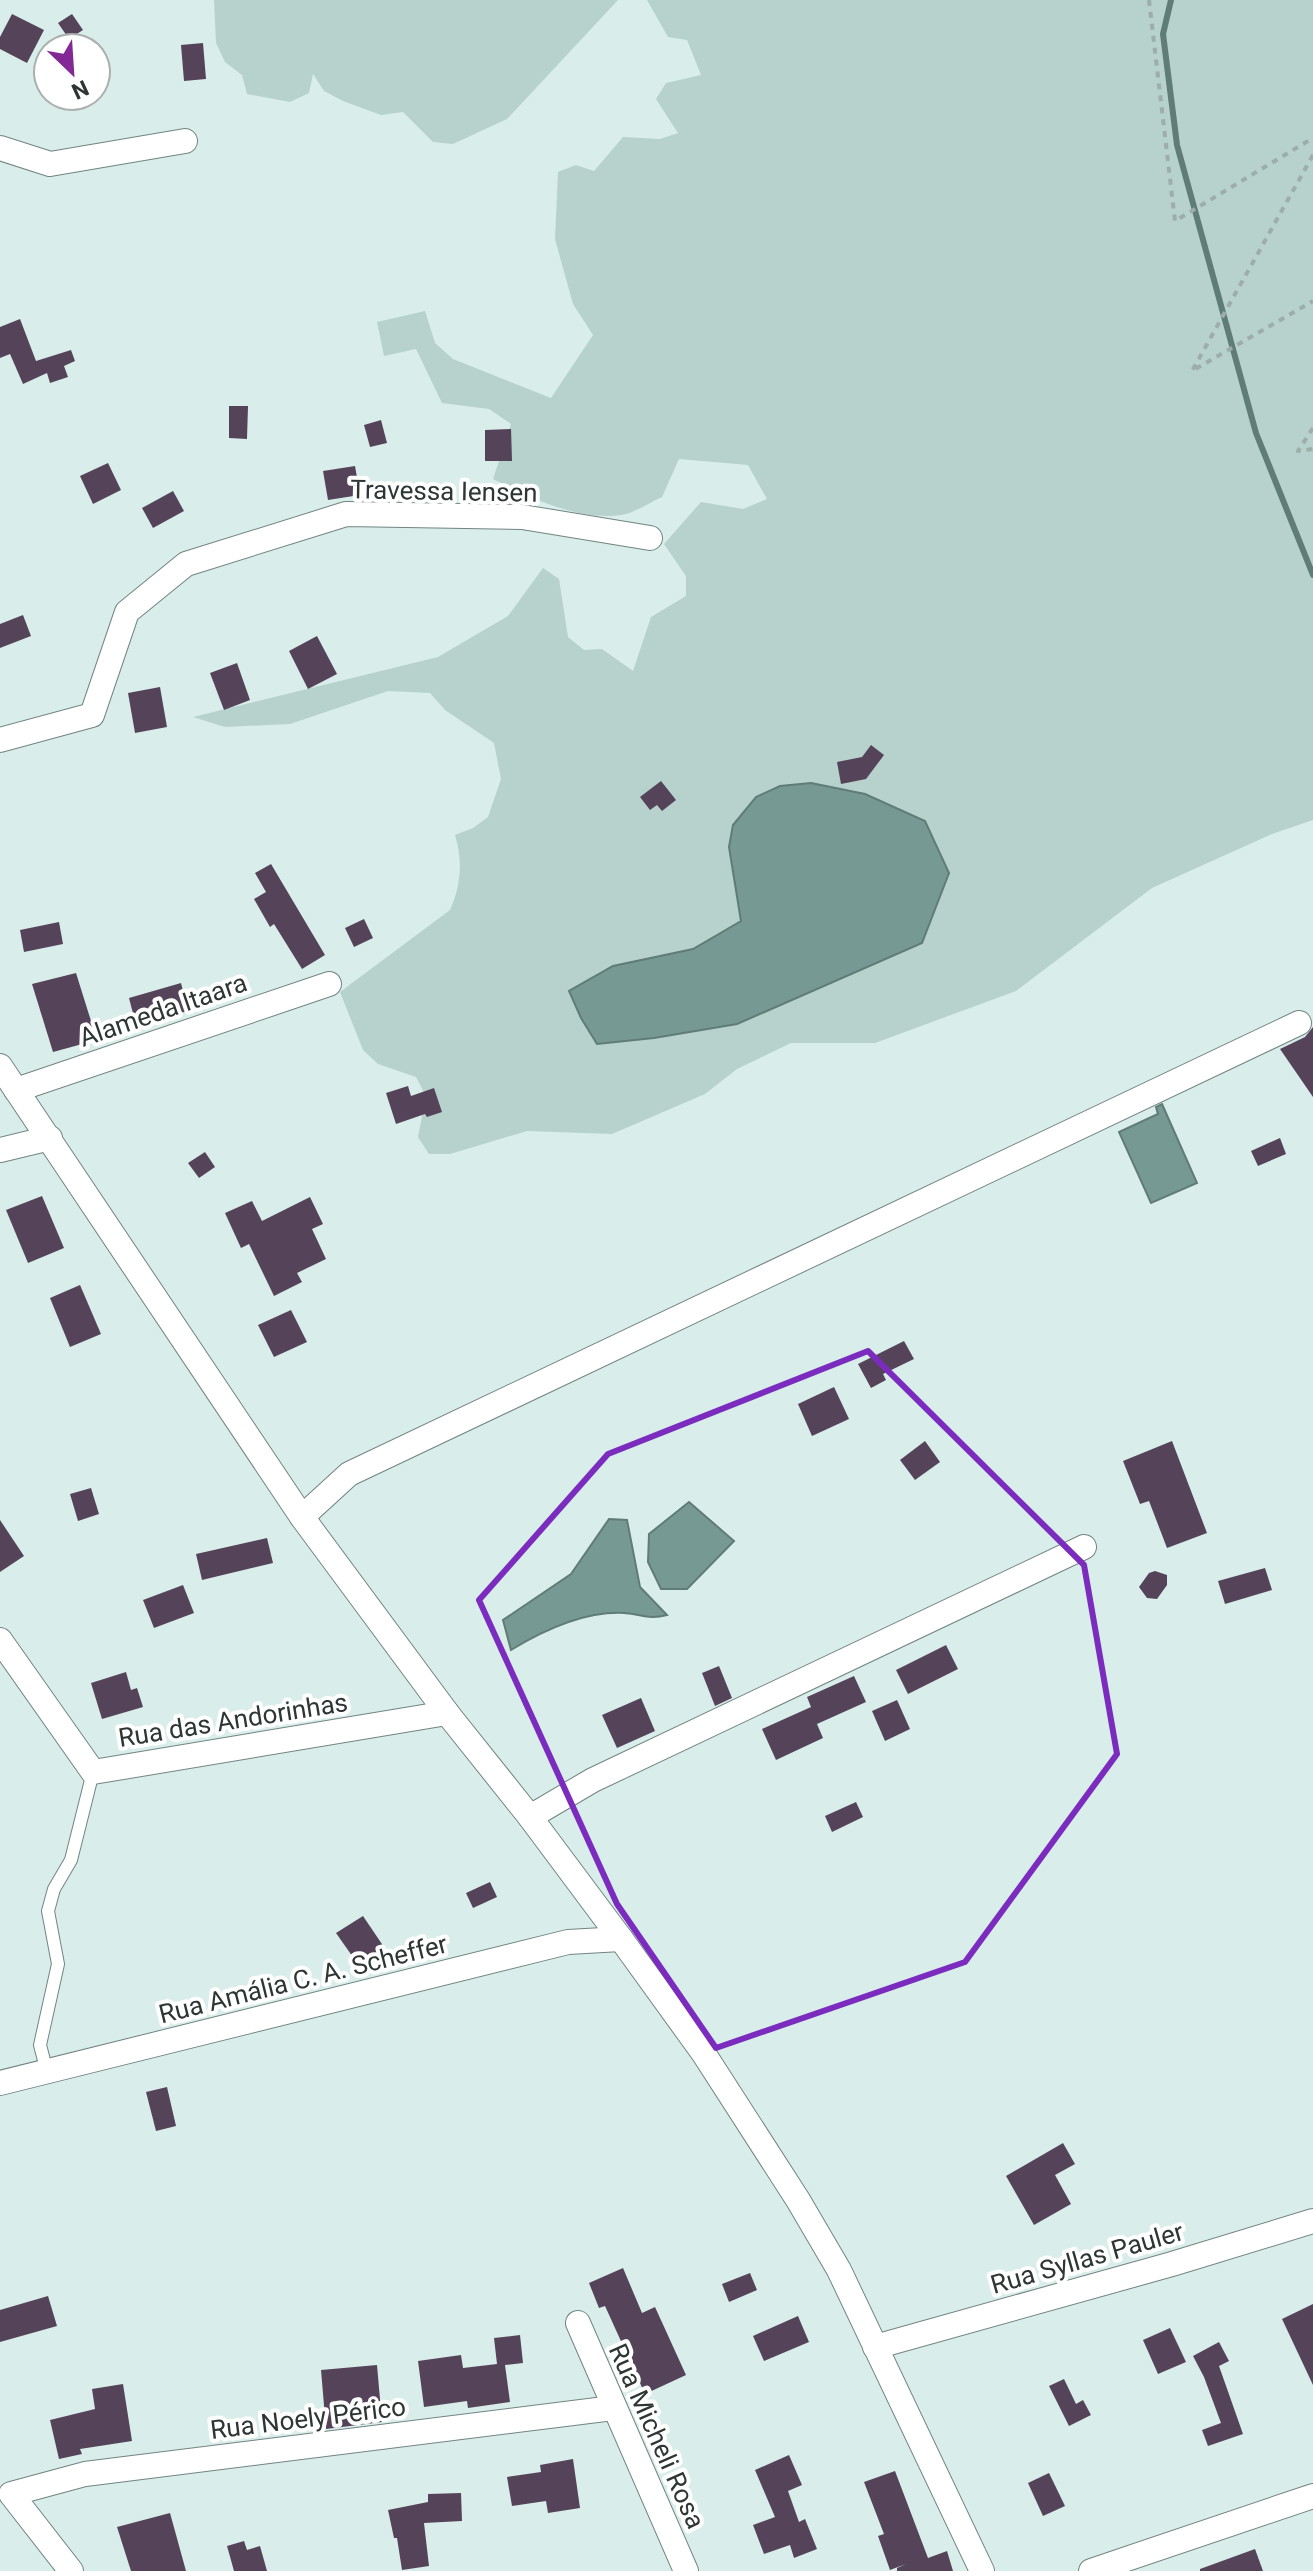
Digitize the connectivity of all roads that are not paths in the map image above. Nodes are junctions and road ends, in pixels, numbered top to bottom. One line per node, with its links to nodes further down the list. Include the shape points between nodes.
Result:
1 (185, 141): 2 (street, via 50,164)
2 (0, 148)
3 (650, 538): 4 (street, Travessa Iensen, via 522,517 346,514 186,564 127,612 92,715)
4 (0, 740)
5 (329, 984): 8 (street, Alameda Itaara)
6 (1299, 1023): 11 (street, via 349,1474)
7 (0, 1066): 8 (street)
8 (16, 1090): 9 (street)
9 (50, 1138): 10 (street); 11 (street)
10 (0, 1150)
11 (302, 1517): 14 (street)
12 (1084, 1547): 16 (street, via 593,1780)
13 (0, 1640): 15 (street, Rua das Andorinhas)
14 (447, 1713): 15 (street, Rua das Andorinhas); 16 (street)
15 (93, 1772): 18 (lane, via 71,1860 48,1911 58,1964 40,2045)
16 (530, 1817): 17 (street)
17 (621, 1939): 18 (street, Rua Amália C. A. Scheffer, via 568,1942); 22 (street, via 704,2054 798,2200)
18 (47, 2072): 19 (street, Rua Amália C. A. Scheffer)
19 (0, 2083)
20 (1313, 2221): 22 (street, Rua Syllas Pauler)
21 (578, 2323): 23 (street, Rua Micheli Rosa)
22 (875, 2347): 27 (street)
23 (613, 2408): 25 (street, Rua Noely Périco, via 85,2474 11,2494); 26 (street, Rua Micheli Rosa)
24 (1313, 2496): 28 (street)
25 (71, 2571)
26 (686, 2571)
27 (982, 2571)
28 (1091, 2571)

